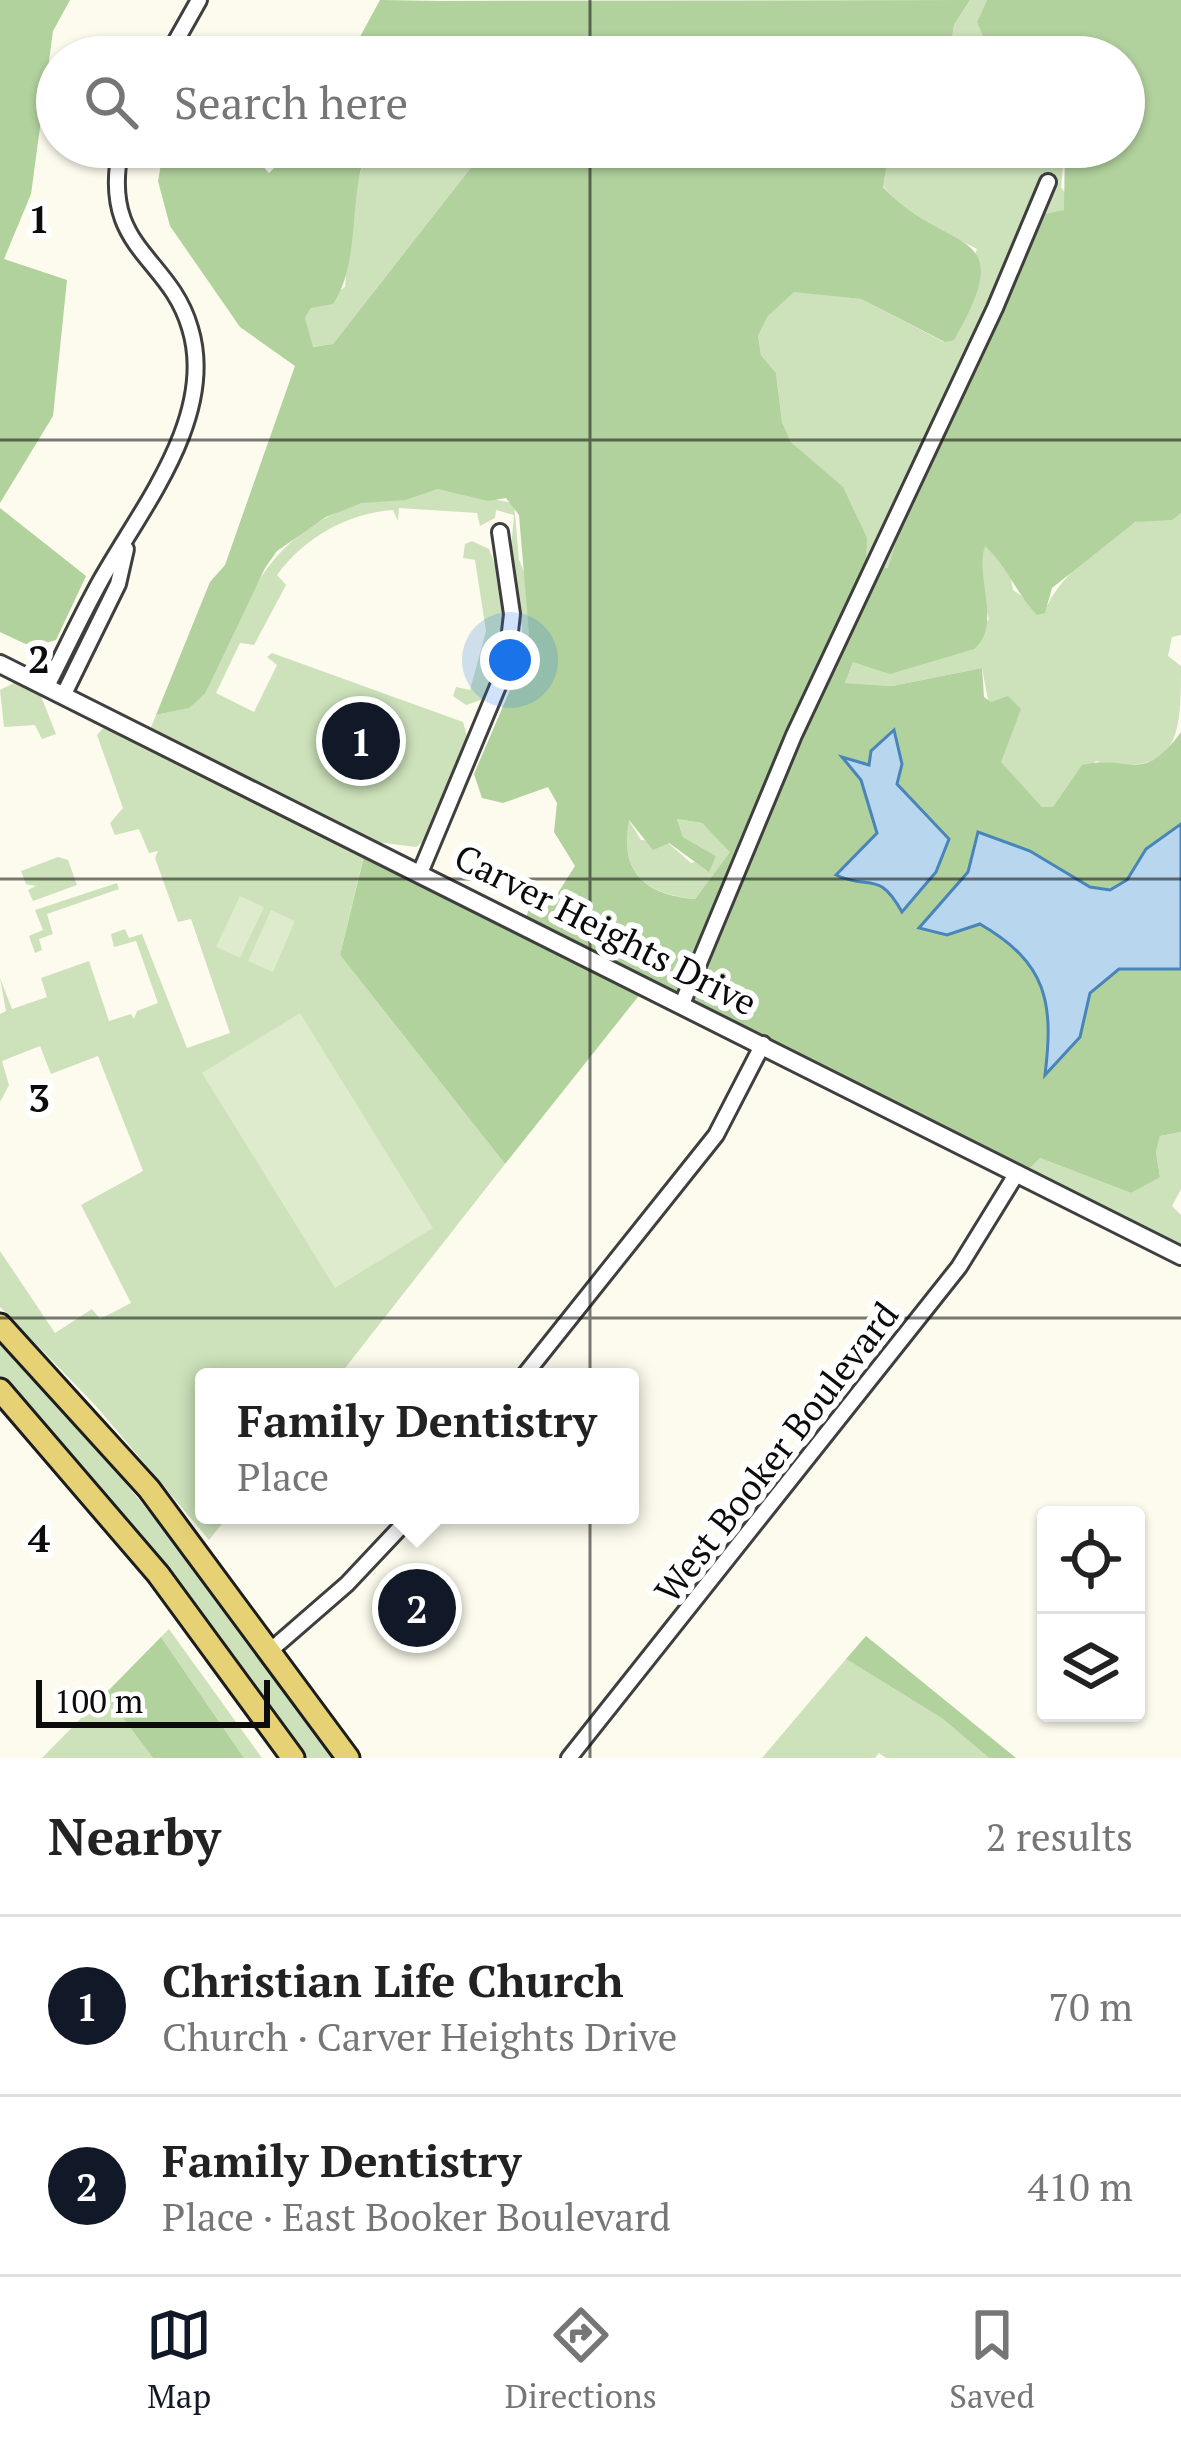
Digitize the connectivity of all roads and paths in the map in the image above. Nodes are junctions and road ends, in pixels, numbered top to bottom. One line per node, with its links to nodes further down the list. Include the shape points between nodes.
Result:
1 (199, 0): 2 (street)
2 (179, 36)
3 (122, 168): 7 (street, via 121,214 184,312 197,377 183,427 127,544 103,576)
4 (1048, 182): 9 (street, via 794,735)
5 (500, 532): 8 (street, via 512,614 506,667)
6 (0, 664): 7 (street, Carver Heights Drive)
7 (56, 690): 8 (street, Carver Heights Drive)
8 (420, 873): 9 (street, Carver Heights Drive)
9 (682, 1004): 10 (street, Carver Heights Drive)
10 (763, 1044): 11 (street, Carver Heights Drive); 14 (street, via 716,1135)
11 (1017, 1173): 12 (street, Carver Heights Drive); 20 (street, West Booker Boulevard, via 959,1267)
12 (1181, 1256)
13 (0, 1325): 17 (main road, via 149,1489)
14 (530, 1368)
15 (0, 1390): 18 (main road, via 158,1574)
16 (404, 1524): 17 (street)
17 (271, 1650): 19 (main road)
18 (292, 1758)
19 (348, 1758)
20 (569, 1758)

